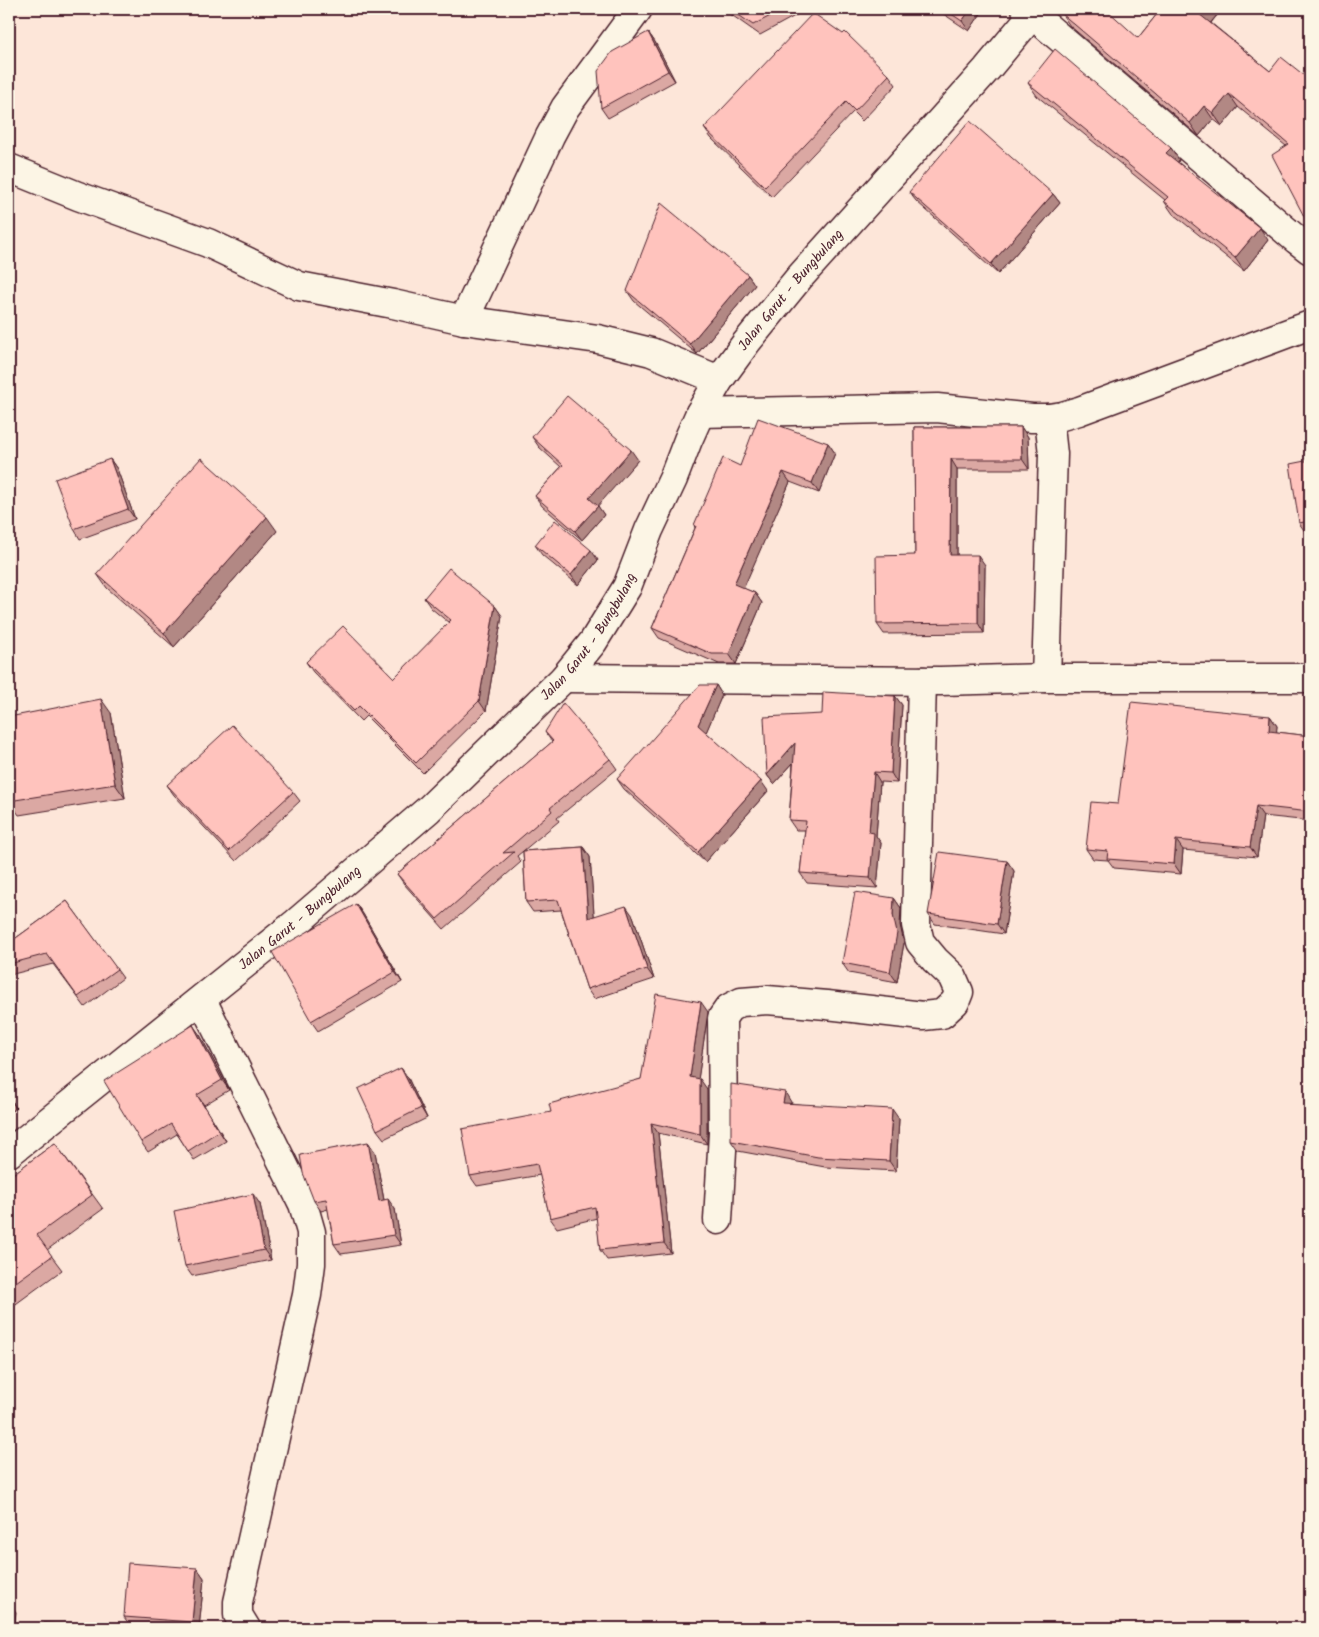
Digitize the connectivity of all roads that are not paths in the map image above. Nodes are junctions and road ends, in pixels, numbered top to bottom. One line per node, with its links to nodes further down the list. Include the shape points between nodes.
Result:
1 (638, 9): 5 (street, via 571,101 550,136)
2 (1032, 11): 4 (street); 7 (street, Jalan Garut - Bungbulang, via 987,69 800,278)
3 (9, 168): 5 (street, via 208,243 299,286)
4 (1310, 250)
5 (464, 320): 7 (street, via 598,339 651,352)
6 (1310, 325): 9 (street, via 1079,410)
7 (719, 380): 8 (street, Jalan Garut - Bungbulang)
8 (700, 413): 9 (street, via 937,408); 10 (street, Jalan Garut - Bungbulang, via 627,587 592,642)
9 (1049, 418): 11 (street, via 1053,454)
10 (564, 678): 13 (street); 14 (street, Jalan Garut - Bungbulang, via 429,809)
11 (1046, 678): 12 (street); 13 (street)
12 (1310, 678)
13 (922, 681): 16 (street, via 916,925 920,942 952,976 959,992 942,1014 924,1016 767,1000 741,1002 729,1008 722,1018 723,1133)
14 (202, 1000): 15 (street, Jalan Garut - Bungbulang); 17 (street, via 304,1204 310,1232 311,1264 307,1294 238,1602 238,1615)
15 (9, 1153)
16 (718, 1220)
17 (246, 1628)

